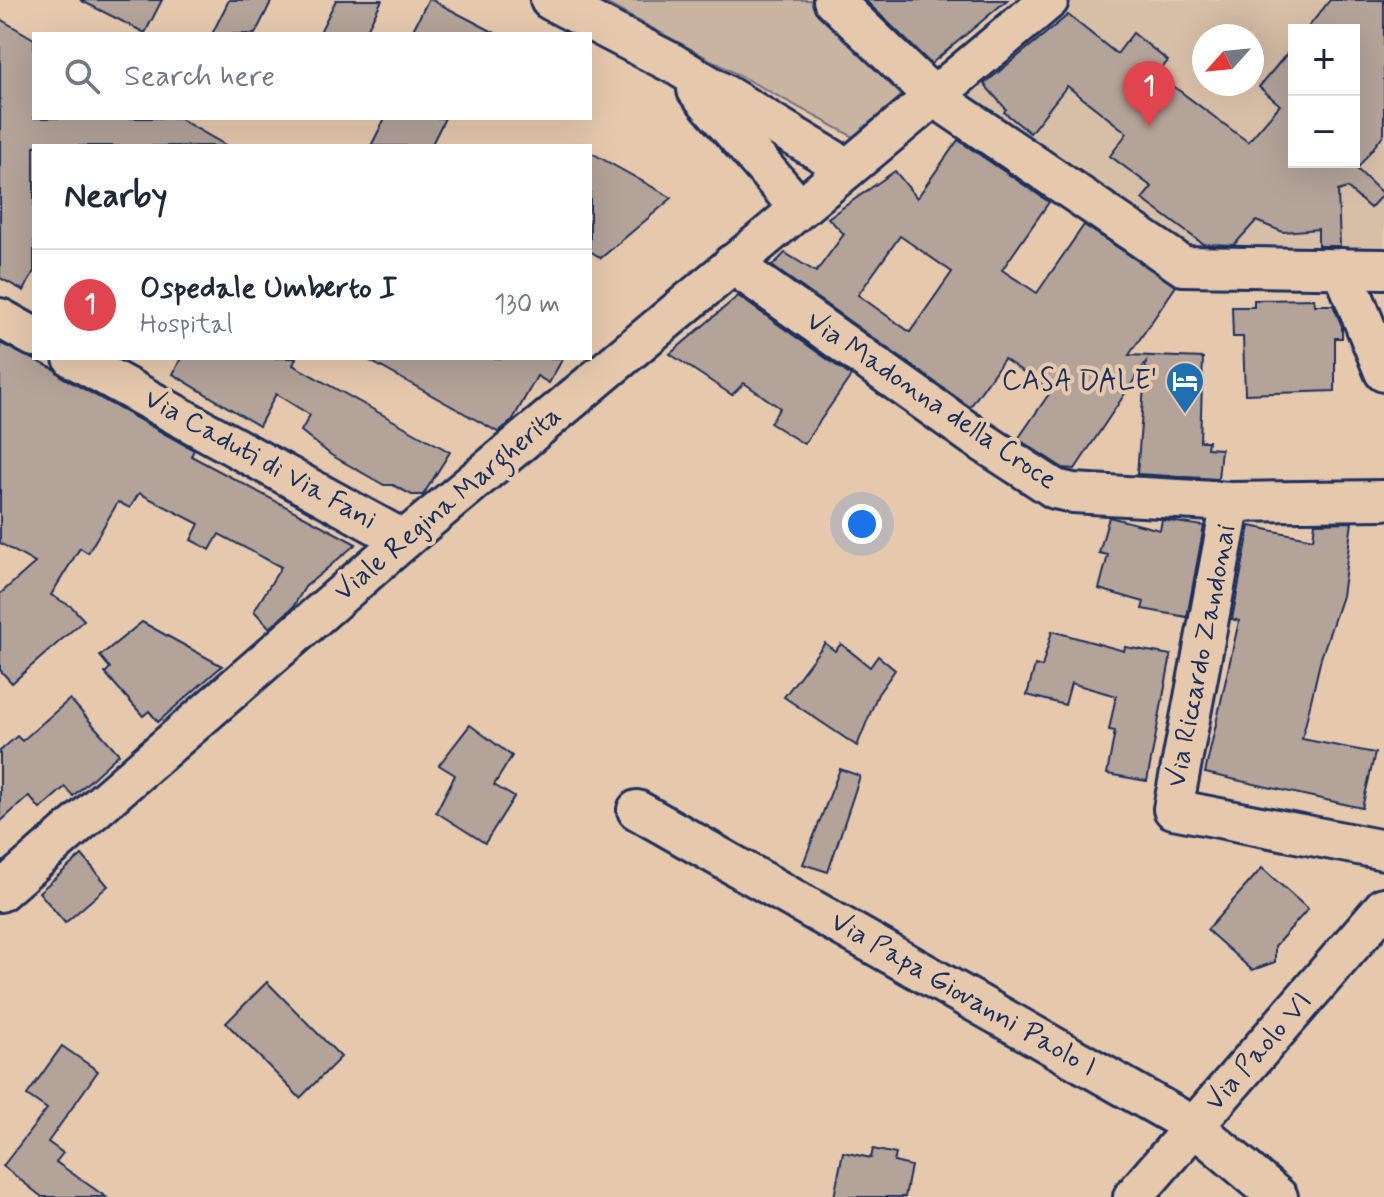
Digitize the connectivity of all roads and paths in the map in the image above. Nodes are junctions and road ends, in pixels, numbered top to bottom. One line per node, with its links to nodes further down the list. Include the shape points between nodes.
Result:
1 (550, 0): 4 (street)
2 (833, 0): 5 (street)
3 (1049, 0): 5 (street, Viale Regina Margherita)
4 (674, 64): 6 (street); 7 (street)
5 (933, 96): 6 (street, Viale Regina Margherita); 9 (street, via 1183,266)
6 (847, 168): 7 (street, Viale Regina Margherita)
7 (799, 208): 8 (street, Viale Regina Margherita)
8 (732, 264): 16 (street, Via Madonna della Croce, via 1055,489); 17 (street, Viale Regina Margherita)
9 (1342, 268): 10 (street); 14 (street)
10 (1384, 269)
11 (0, 318): 12 (street)
12 (32, 336)
13 (77, 360): 17 (street, Via Caduti di Via Fani)
14 (1384, 372)
15 (1384, 500): 16 (street, Via Madonna della Croce)
16 (1231, 502): 19 (street, Via Riccardo Zandonai, via 1173,809)
17 (404, 540): 20 (street, Viale Regina Margherita)
18 (637, 810): 22 (street, Via Papa Giovanni Paolo I)
19 (1384, 850)
20 (0, 892)
21 (1384, 907): 22 (street, Via Paolo VI)
22 (1195, 1127): 23 (street, Via Paolo VI); 24 (street, Via Papa Giovanni Paolo I)
23 (1133, 1197)
24 (1278, 1197)

